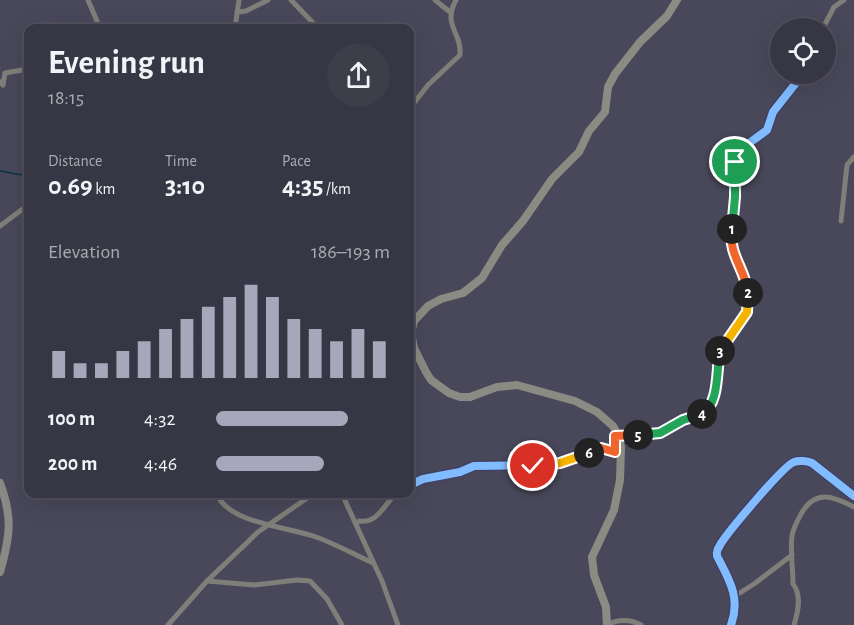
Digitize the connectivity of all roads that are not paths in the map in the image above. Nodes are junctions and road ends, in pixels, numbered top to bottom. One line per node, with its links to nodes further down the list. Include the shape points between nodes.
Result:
1 (88, 0): 12 (street)
2 (238, 0): 9 (street)
3 (268, 0): 9 (street)
4 (291, 0): 14 (street)
5 (435, 0): 10 (street)
6 (456, 0): 10 (street)
7 (677, 0): 23 (main road, via 668,16 639,42 616,72 608,87 605,112 590,129 577,155 552,179 502,244 482,278 463,293 434,302)
8 (844, 0): 11 (street)
9 (237, 12): 13 (street)
10 (450, 12): 18 (street, via 460,55)
11 (828, 18)
12 (98, 24)
13 (236, 24)
14 (314, 24)
15 (24, 70): 16 (street, via 5,73 3,85)
16 (0, 82)
17 (795, 84): 25 (street, via 777,105 767,130 744,147 736,159 731,243 745,277 749,303 720,351 710,407 660,433)
18 (414, 103)
19 (854, 156): 21 (street, via 847,165)
20 (24, 208): 22 (street)
21 (841, 221)
22 (0, 226)
23 (414, 324)
24 (414, 345): 25 (main road, via 431,380 449,393 470,397 500,386 517,385 587,406 605,418)
25 (618, 435): 27 (street, via 615,452 601,448 546,465 474,466); 44 (main road, via 621,468 614,510 592,557)
26 (0, 483): 38 (main road, via 10,522)
27 (414, 483)
28 (854, 496): 40 (street, via 812,463 790,464 719,546 717,556)
29 (219, 498): 34 (street, via 229,509)
30 (307, 498): 34 (street)
31 (344, 498): 35 (street)
32 (391, 498): 35 (street, via 376,518)
33 (854, 507): 36 (street, via 832,498 811,500 793,531)
34 (267, 524): 37 (street, via 316,537); 39 (street)
35 (356, 524): 37 (street)
36 (792, 555): 40 (street); 47 (street, via 793,584 798,590)
37 (373, 563): 43 (street)
38 (0, 572)
39 (207, 581): 41 (street); 42 (street, via 254,585 310,581 327,599)
40 (735, 596): 46 (street)
41 (168, 625)
42 (342, 625)
43 (398, 625)
44 (607, 625): 45 (street, via 622,621)
45 (640, 625)
46 (731, 625)
47 (794, 625)

